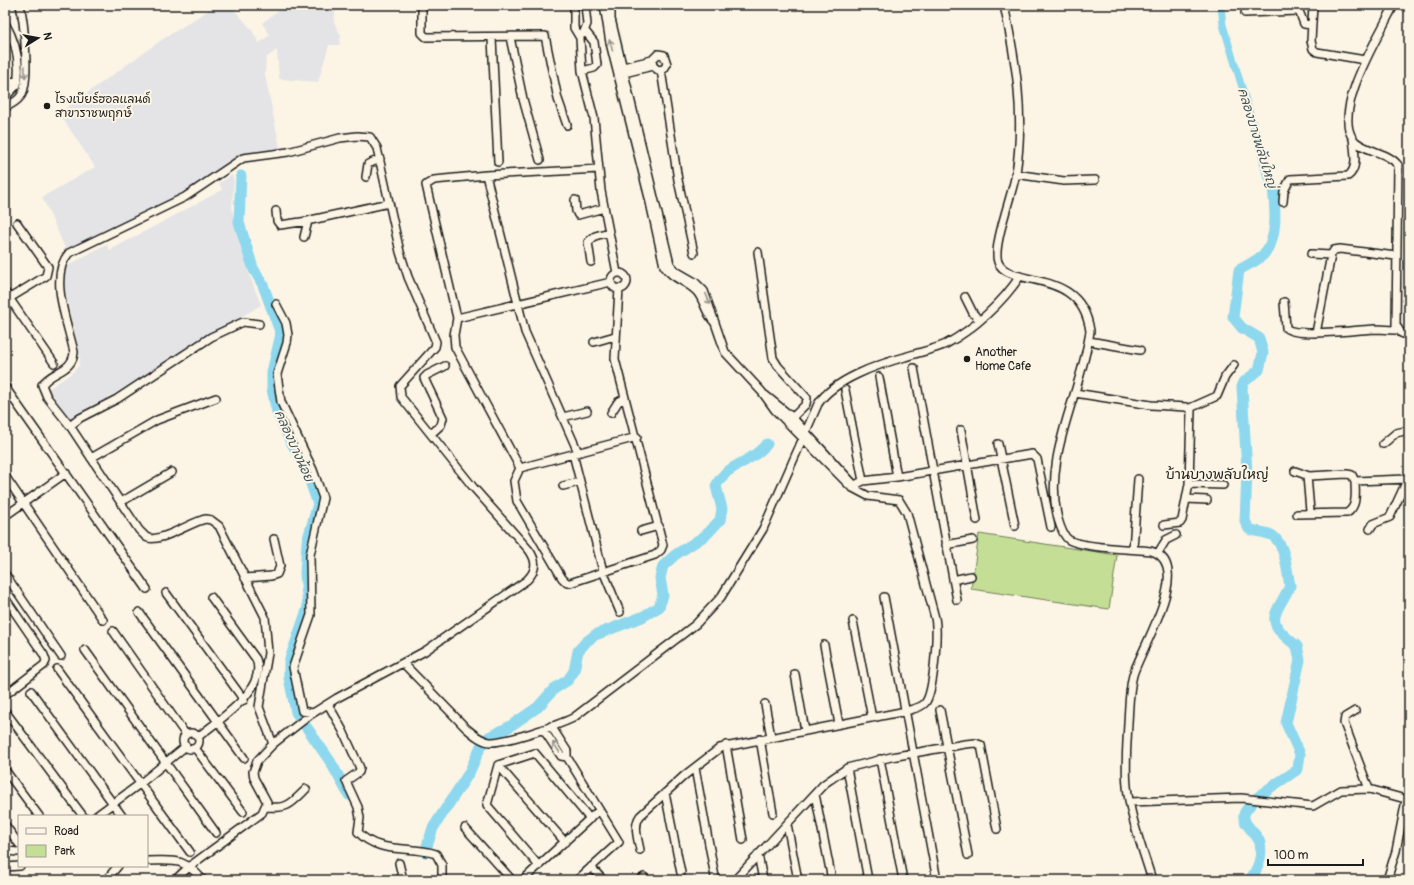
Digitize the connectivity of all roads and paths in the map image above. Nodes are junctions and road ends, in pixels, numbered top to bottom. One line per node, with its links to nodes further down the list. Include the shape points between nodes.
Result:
1 (20, 5): 26 (street, one-way to 26, via 26,79 21,96)
2 (574, 5): 17 (street, via 574,28)
3 (585, 5): 14 (street)
4 (604, 5): 11 (street)
5 (610, 5): 11 (street)
6 (1004, 5): 33 (street, via 1017,71 1020,108)
7 (1312, 5): 13 (street)
8 (1394, 5): 18 (street)
9 (422, 6): 16 (street, via 422,33 426,37)
10 (1245, 13): 13 (street, via 1299,11 1304,24)
11 (608, 20): 20 (street)
12 (5, 23): 23 (street, via 18,56)
13 (1311, 25): 18 (street, via 1311,41 1313,49 1317,52)
14 (586, 31): 17 (street); 22 (street, via 594,42 597,65)
15 (510, 37): 16 (street); 27 (street, via 545,36 558,99); 30 (street)
16 (492, 38): 31 (street)
17 (580, 38): 22 (street)
18 (1365, 60): 28 (street, via 1350,104 1350,130)
19 (652, 63): 20 (street); 21 (street); 21 (street, via 656,55 664,56 667,64)
20 (621, 70): 85 (street, via 672,268 682,278 701,286 713,311 714,322 725,352 762,392 773,400)
21 (661, 70): 47 (street, via 678,180)
22 (582, 71): 32 (street, via 594,118)
23 (18, 81): 24 (street); 25 (street, via 15,88)
24 (5, 82)
25 (5, 97)
26 (5, 108)
27 (567, 125)
28 (1354, 139): 38 (street, via 1354,166 1348,176 1290,179 1284,191); 50 (street, via 1389,157 1398,165)
29 (380, 159): 35 (street, via 368,164); 39 (street); 86 (street, via 376,144 370,137 363,136 340,138 288,152 242,158 185,197 69,253 63,259 58,277 74,359 42,385 47,397)
30 (540, 160)
31 (498, 162)
32 (599, 169): 34 (street); 40 (street)
33 (1016, 174): 36 (street, via 1064,181); 53 (street, via 996,255 1002,268)
34 (486, 175): 58 (street); 61 (street, via 434,180 426,185)
35 (366, 177)
36 (1095, 180)
37 (575, 200): 40 (street, via 578,215)
38 (1283, 202)
39 (389, 204): 42 (street); 89 (street, via 408,277 436,342 435,347 400,386 399,393)
40 (604, 208): 44 (street)
41 (276, 212): 42 (street, via 280,225)
42 (308, 221): 45 (street)
43 (17, 223): 56 (street, via 48,267 48,272 46,276)
44 (609, 232): 51 (street, via 595,236 588,242); 52 (street)
45 (304, 237)
46 (758, 252): 85 (street, via 774,358 778,366 807,398 806,404)
47 (694, 253)
48 (1311, 254): 49 (street)
49 (1331, 255): 50 (street, via 1334,250 1340,249); 65 (street)
50 (1396, 256): 64 (street, via 1396,325)
51 (591, 262)
52 (617, 273): 54 (street); 55 (street, via 624,275 626,280 625,285)
53 (1020, 276): 62 (street, via 1008,292); 68 (street, via 1056,286 1072,295 1087,319)
54 (611, 282): 55 (street, via 614,287); 58 (street)
55 (619, 288): 66 (street)
56 (6, 297): 71 (street)
57 (965, 298): 62 (street)
58 (518, 302): 61 (street); 84 (street, via 525,332)
59 (1284, 302): 65 (street, via 1285,321 1289,331)
60 (276, 304): 166 (street, via 286,323 288,335 277,374 281,402 313,470 323,498 310,555 311,615 292,667 302,711)
61 (457, 318): 98 (street, via 454,340 458,353)
62 (979, 320): 91 (street, via 946,344 888,362 832,388 820,400)
63 (259, 324): 86 (street, via 243,322 211,337 117,399)
64 (1399, 330): 65 (street); 67 (street)
65 (1316, 333)
66 (615, 336): 69 (street); 80 (street, via 615,359)
67 (1409, 336)
68 (1089, 341): 70 (street); 78 (street)
69 (594, 342)
70 (1140, 350)
71 (54, 363)
72 (1234, 365): 81 (street, via 1225,377 1217,396)
73 (445, 366): 89 (street, via 424,378 443,418 441,425)
74 (914, 368): 99 (street)
75 (879, 377): 105 (street)
76 (5, 387): 102 (street)
77 (845, 390): 109 (street)
78 (1075, 393): 81 (street, via 1151,405); 133 (street, via 1056,473 1055,499 1060,527 1067,538 1074,542)
79 (216, 398): 95 (street, via 157,420)
80 (625, 398): 83 (street, via 618,402); 90 (street)
81 (1190, 408): 111 (street, via 1192,414)
82 (587, 411): 84 (street)
83 (611, 413)
84 (562, 417): 94 (street)
85 (789, 420): 91 (street)
86 (70, 426): 95 (street)
87 (961, 430): 97 (street)
88 (1409, 430): 93 (street, via 1396,433)
89 (431, 434): 154 (street, via 528,550 534,559 535,567 527,580)
90 (636, 437): 94 (street); 124 (street)
91 (803, 439): 114 (street); 170 (street, via 763,529 737,572 706,615 573,718)
92 (998, 444): 96 (street)
93 (1383, 444)
94 (575, 453): 98 (street); 110 (street)
95 (91, 458): 117 (street)
96 (1001, 459): 97 (street); 125 (street); 126 (street, via 1029,453 1037,459)
97 (967, 465): 99 (street); 122 (street)
98 (520, 468): 135 (street, via 514,481 517,501 562,578 570,583)
99 (933, 471): 105 (street); 132 (street)
100 (1295, 471): 104 (street)
101 (172, 472): 117 (street)
102 (66, 473): 118 (street); 140 (street)
103 (5, 476): 118 (street)
104 (1307, 476): 108 (street, via 1347,474 1352,475); 119 (street)
105 (897, 477): 109 (street)
106 (1408, 478): 108 (street); 127 (street, via 1390,518 1374,524)
107 (1138, 479): 133 (street)
108 (1355, 480): 120 (street, via 1355,503 1347,513)
109 (863, 481): 114 (street)
110 (580, 482): 113 (street); 135 (street)
111 (1188, 484): 112 (street); 115 (street)
112 (1223, 485)
113 (564, 486)
114 (853, 486): 164 (street, via 876,498 895,498 904,506 935,618 937,630 931,685 926,702 918,708)
115 (1186, 499): 116 (street); 123 (street, via 1181,522)
116 (1207, 500)
117 (121, 502): 138 (street, via 139,530 153,539 200,520 215,522)
118 (23, 504): 121 (street); 148 (street)
119 (1310, 511)
120 (1297, 514)
121 (5, 516)
122 (977, 520)
123 (1164, 524)
124 (659, 526): 128 (street); 135 (street, via 663,545 658,553)
125 (1015, 526)
126 (1051, 527)
127 (1370, 529)
128 (641, 531)
129 (1176, 535): 134 (street, via 1166,540)
130 (274, 538): 138 (street, via 280,566 277,574)
131 (973, 540): 132 (street)
132 (946, 545): 139 (street)
133 (1133, 549): 134 (street)
134 (1158, 554): 197 (street, via 1167,565 1167,583 1151,637 1133,676 1129,702 1126,750)
135 (603, 571): 147 (street)
136 (5, 574): 153 (street)
137 (971, 576): 139 (street)
138 (245, 578): 177 (street, via 262,610 266,625 267,664 259,707)
139 (953, 580): 145 (street)
140 (147, 589)
141 (166, 593): 159 (street)
142 (212, 597): 159 (street, via 257,663 253,685)
143 (884, 597): 164 (street)
144 (5, 598): 158 (street, via 46,661)
145 (957, 600)
146 (139, 612): 168 (street)
147 (620, 612)
148 (103, 620)
149 (854, 621): 167 (street)
150 (113, 631): 173 (street)
151 (824, 645): 169 (street)
152 (85, 650): 186 (street)
153 (61, 656)
154 (404, 664): 160 (street); 171 (street, via 466,728 480,738 489,742 503,740)
155 (57, 668): 191 (street)
156 (795, 674): 172 (street)
157 (31, 691): 198 (street)
158 (5, 695)
159 (244, 700): 168 (street)
160 (328, 704): 166 (street); 237 (street, via 360,768 359,772 346,781 358,807 358,832 381,846 436,854 442,865)
161 (765, 704): 175 (street)
162 (940, 710): 180 (street)
163 (5, 711): 204 (street)
164 (906, 711): 167 (street); 182 (street)
165 (1355, 711): 193 (street, via 1345,717 1344,723)
166 (311, 714): 177 (street)
167 (872, 718): 169 (street)
168 (218, 720): 174 (street); 184 (street)
169 (839, 724): 172 (street)
170 (551, 726): 171 (street); 183 (street)
171 (543, 729): 183 (street, one-way to 171, via 562,756)
172 (805, 731): 175 (street)
173 (186, 734): 174 (street, via 192,733); 179 (street, via 183,742)
174 (198, 737): 181 (street, via 199,742)
175 (771, 737): 176 (street)
176 (760, 739): 178 (street); 202 (street)
177 (273, 744): 199 (street, via 257,761 253,772 266,798)
178 (726, 745): 188 (street); 213 (street)
179 (186, 746): 181 (street, via 190,749); 186 (street)
180 (947, 747): 182 (street); 211 (street, via 975,742 981,745); 221 (street)
181 (195, 748): 201 (street)
182 (914, 753): 185 (street); 231 (street)
183 (567, 757): 200 (street)
184 (244, 758)
185 (880, 759): 189 (street); 247 (street)
186 (166, 763): 191 (street); 212 (street)
187 (498, 765): 207 (street, via 535,753); 214 (street); 226 (street, via 487,805)
188 (694, 768): 194 (street); 232 (street)
189 (847, 768): 195 (street, via 824,784); 246 (street)
190 (5, 770): 203 (street)
191 (141, 784): 198 (street); 219 (street)
192 (306, 789): 199 (street, via 288,806)
193 (1370, 789): 196 (street); 197 (street, via 1338,791 1313,806 1241,798)
194 (665, 793): 216 (street, via 636,821); 230 (street)
195 (815, 794): 208 (street); 245 (street)
196 (1407, 800): 249 (street)
197 (1130, 802): 248 (street)
198 (113, 804): 205 (street); 206 (street)
199 (266, 807): 225 (street, via 256,818)
200 (599, 810): 207 (street); 229 (street, via 619,842)
201 (243, 812)
202 (773, 813)
203 (38, 815)
204 (81, 815)
205 (97, 815)
206 (121, 815)
207 (590, 819): 214 (street)
208 (787, 824): 220 (street); 244 (street)
209 (5, 825): 215 (street)
210 (465, 828): 238 (street)
211 (997, 829)
212 (216, 833)
213 (743, 840)
214 (565, 842): 226 (street)
215 (18, 843)
216 (640, 850)
217 (5, 851): 218 (street)
218 (18, 852)
219 (190, 852)
220 (758, 854): 242 (street); 243 (street)
221 (968, 855)
222 (148, 861): 225 (street, via 182,861)
223 (399, 863): 236 (street)
224 (18, 866): 227 (street)
225 (190, 866): 234 (street); 235 (street)
226 (539, 866): 239 (street)
227 (5, 867)
228 (117, 867): 233 (street)
229 (591, 867): 240 (street); 241 (street)
230 (681, 873)
231 (936, 875)
232 (715, 876)
233 (106, 880)
234 (175, 880)
235 (203, 880)
236 (404, 880)
237 (442, 880)
238 (512, 880)
239 (523, 880)
240 (577, 880)
241 (603, 880)
242 (735, 880)
243 (763, 880)
244 (798, 880)
245 (832, 880)
246 (868, 880)
247 (903, 880)
248 (1152, 880)
249 (1387, 880)

